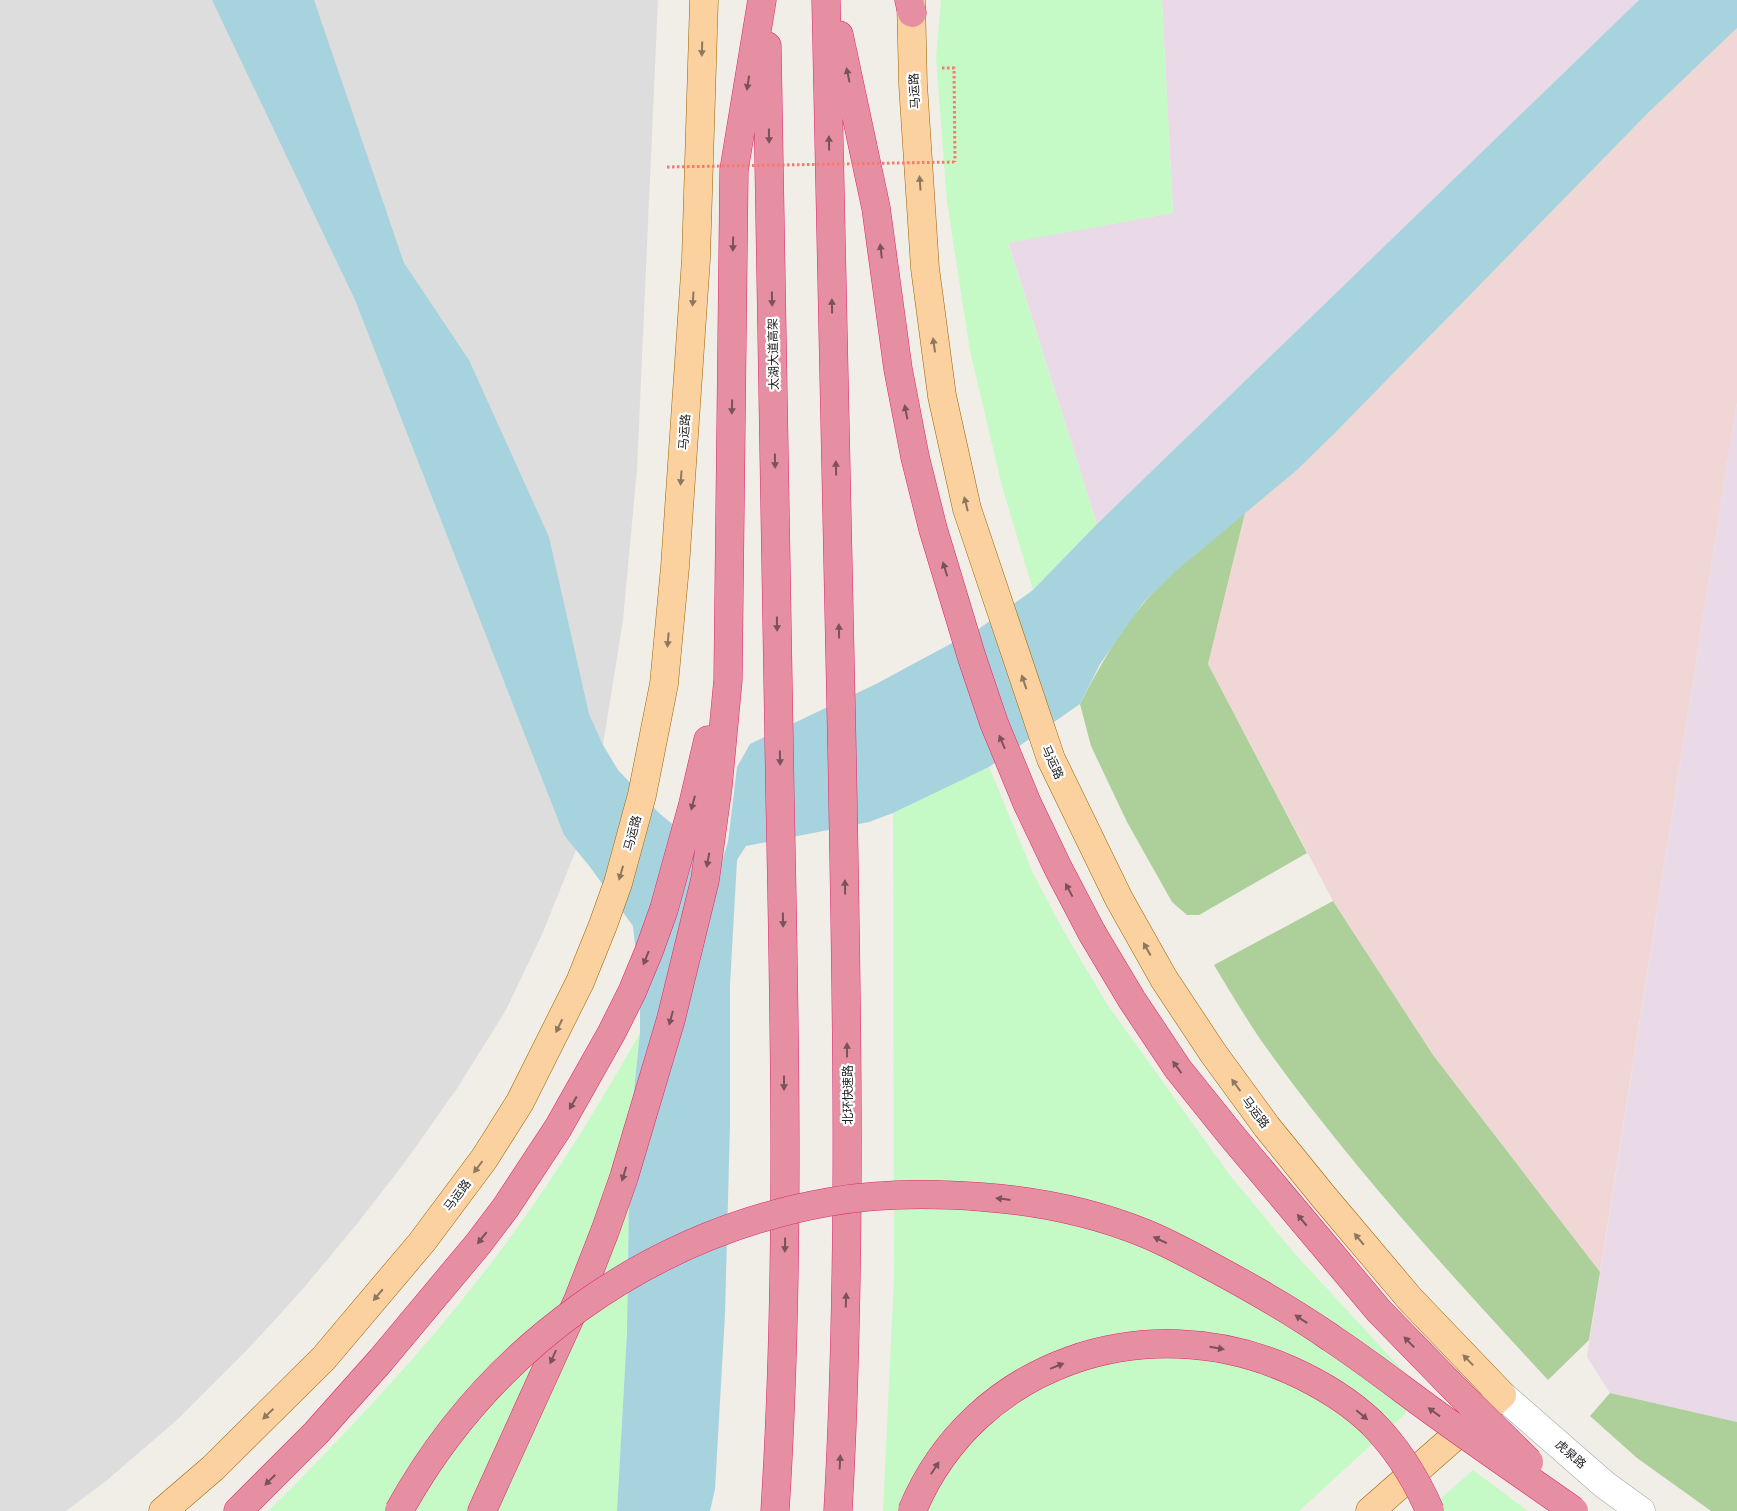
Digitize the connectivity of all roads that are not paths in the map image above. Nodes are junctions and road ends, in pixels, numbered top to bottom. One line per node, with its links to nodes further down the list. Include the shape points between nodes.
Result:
1 (704, 0): 9 (main road, 马运路, one-way to 9, via 696,259 664,684 636,822 618,883 580,982 520,1102 484,1159 422,1242 318,1364 213,1468)
2 (762, 0): 7 (highway, one-way to 7, via 734,170 730,550)
3 (766, 0): 13 (highway, 太湖大道高架, one-way to 13, via 784,985 785,1242 781,1419)
4 (826, 0): 14 (highway, 北环快速路, one-way to 4, via 848,1242 847,991)
5 (832, 0): 19 (highway, one-way to 5, bridge, via 1507,1442 1379,1311 1231,1135 1178,1069 1132,1000 1058,868 994,723 933,529 898,369 876,208)
6 (911, 4): 8 (main road, 马运路, one-way to 6, via 1410,1299 1329,1204 1213,1053 1164,979 1119,899 1045,745 967,509 942,396 925,268)
7 (713, 757): 10 (highway, one-way to 10, via 693,804 664,909 632,992 558,1128 478,1244 382,1360 316,1433); 12 (highway, one-way to 12, bridge, via 713,831 704,880 671,1018 624,1177 578,1300)
8 (1502, 1395): 16 (main road); 20 (street, 虎泉路)
9 (162, 1511)
10 (238, 1511)
11 (398, 1511): 18 (highway, one-way to 11, bridge, via 1328,1336 1245,1285 1161,1240 1118,1223 1062,1208 945,1194 874,1196 795,1209 719,1233 649,1263 552,1328 495,1380 446,1438)
12 (482, 1511)
13 (775, 1511)
14 (838, 1511)
15 (912, 1511): 17 (highway, one-way to 17, bridge, via 928,1478 956,1440 981,1413 1020,1383 1078,1358 1109,1349 1163,1344 1237,1352 1282,1367 1324,1388 1360,1413 1384,1436 1409,1470)
16 (1370, 1511)
17 (1430, 1511)
18 (1574, 1511)
19 (1581, 1511)
20 (1641, 1511)

